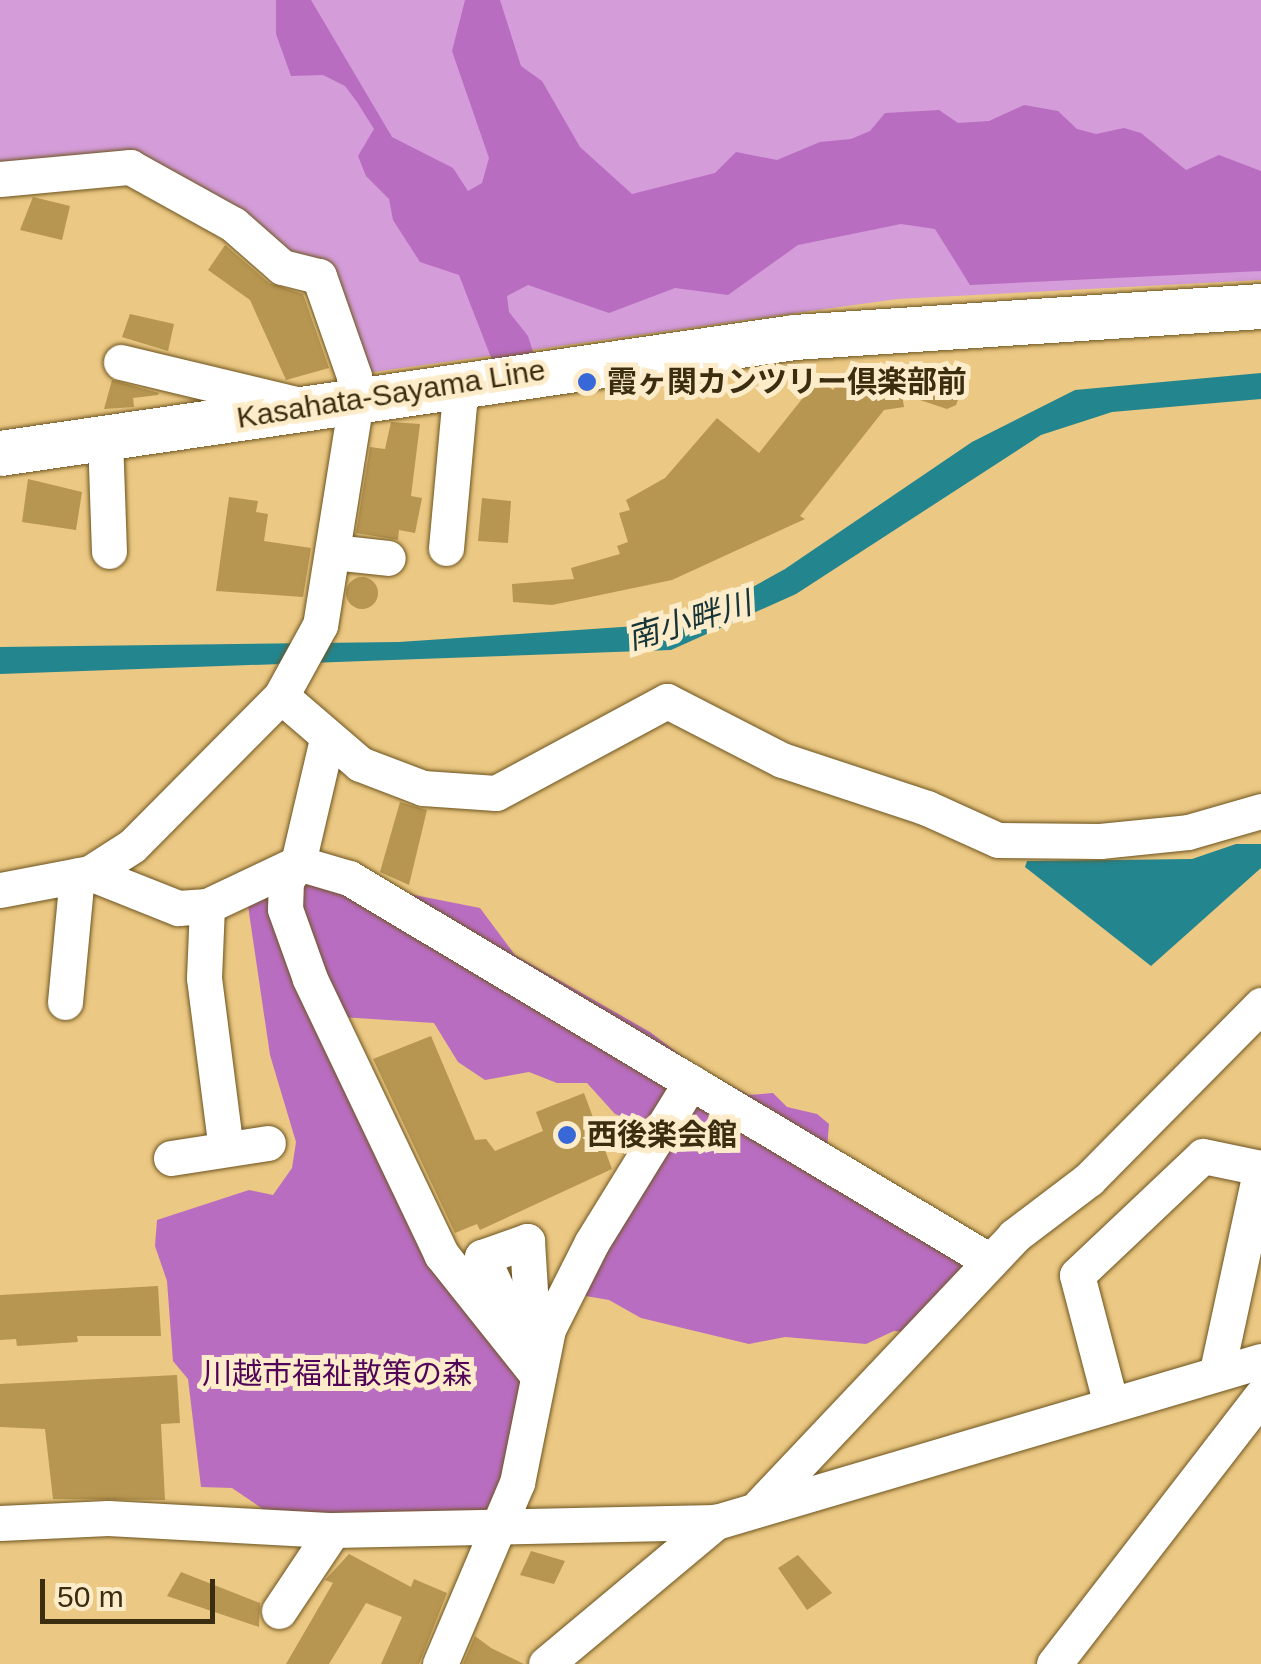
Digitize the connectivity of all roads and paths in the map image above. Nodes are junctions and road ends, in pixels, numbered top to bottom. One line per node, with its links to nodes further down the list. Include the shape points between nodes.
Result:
1 (0, 179): 5 (street, via 130,166 233,224 282,267 319,276 354,376)
2 (1261, 306): 4 (main road, Kasahata-Sayama Line, via 794,336)
3 (121, 362): 6 (street)
4 (461, 382): 5 (main road, Kasahata-Sayama Line); 9 (street)
5 (356, 401): 6 (main road, Kasahata-Sayama Line); 11 (street)
6 (310, 408): 7 (main road, Kasahata-Sayama Line)
7 (105, 437): 8 (main road, Kasahata-Sayama Line); 10 (street)
8 (0, 454)
9 (446, 548)
10 (109, 552)
11 (333, 552): 12 (street); 13 (street, via 320,626)
12 (388, 558)
13 (281, 695): 14 (street); 17 (street, via 132,846)
14 (328, 739): 15 (street, via 360,764 423,788 496,793 667,701 782,760 927,808 998,840 1100,841 1188,832); 16 (street)
15 (1261, 811)
16 (298, 863): 19 (street); 22 (street, via 348,878); 30 (street, via 286,881 285,909 310,979 442,1254)
17 (84, 874): 18 (street); 19 (street, via 178,908); 20 (street)
18 (0, 890)
19 (207, 906): 24 (street, via 204,978)
20 (65, 1002)
21 (1261, 1006): 27 (street, via 1089,1179)
22 (691, 1082): 27 (street); 30 (street, via 592,1242 548,1329)
23 (268, 1143): 24 (street)
24 (226, 1149): 25 (street)
25 (171, 1158)
26 (1261, 1168): 29 (street); 32 (street, via 1204,1156 1077,1275)
27 (990, 1261): 33 (street)
28 (1261, 1360): 29 (street)
29 (1217, 1371): 32 (street)
30 (536, 1372): 36 (street, via 518,1483)
31 (1261, 1396): 41 (street)
32 (1110, 1401): 33 (street)
33 (761, 1505): 34 (street)
34 (716, 1522): 36 (street); 40 (street)
35 (0, 1523): 37 (street, via 108,1518)
36 (500, 1523): 37 (street); 39 (street)
37 (334, 1530): 38 (street)
38 (279, 1611)
39 (440, 1664)
40 (546, 1664)
41 (1054, 1664)

